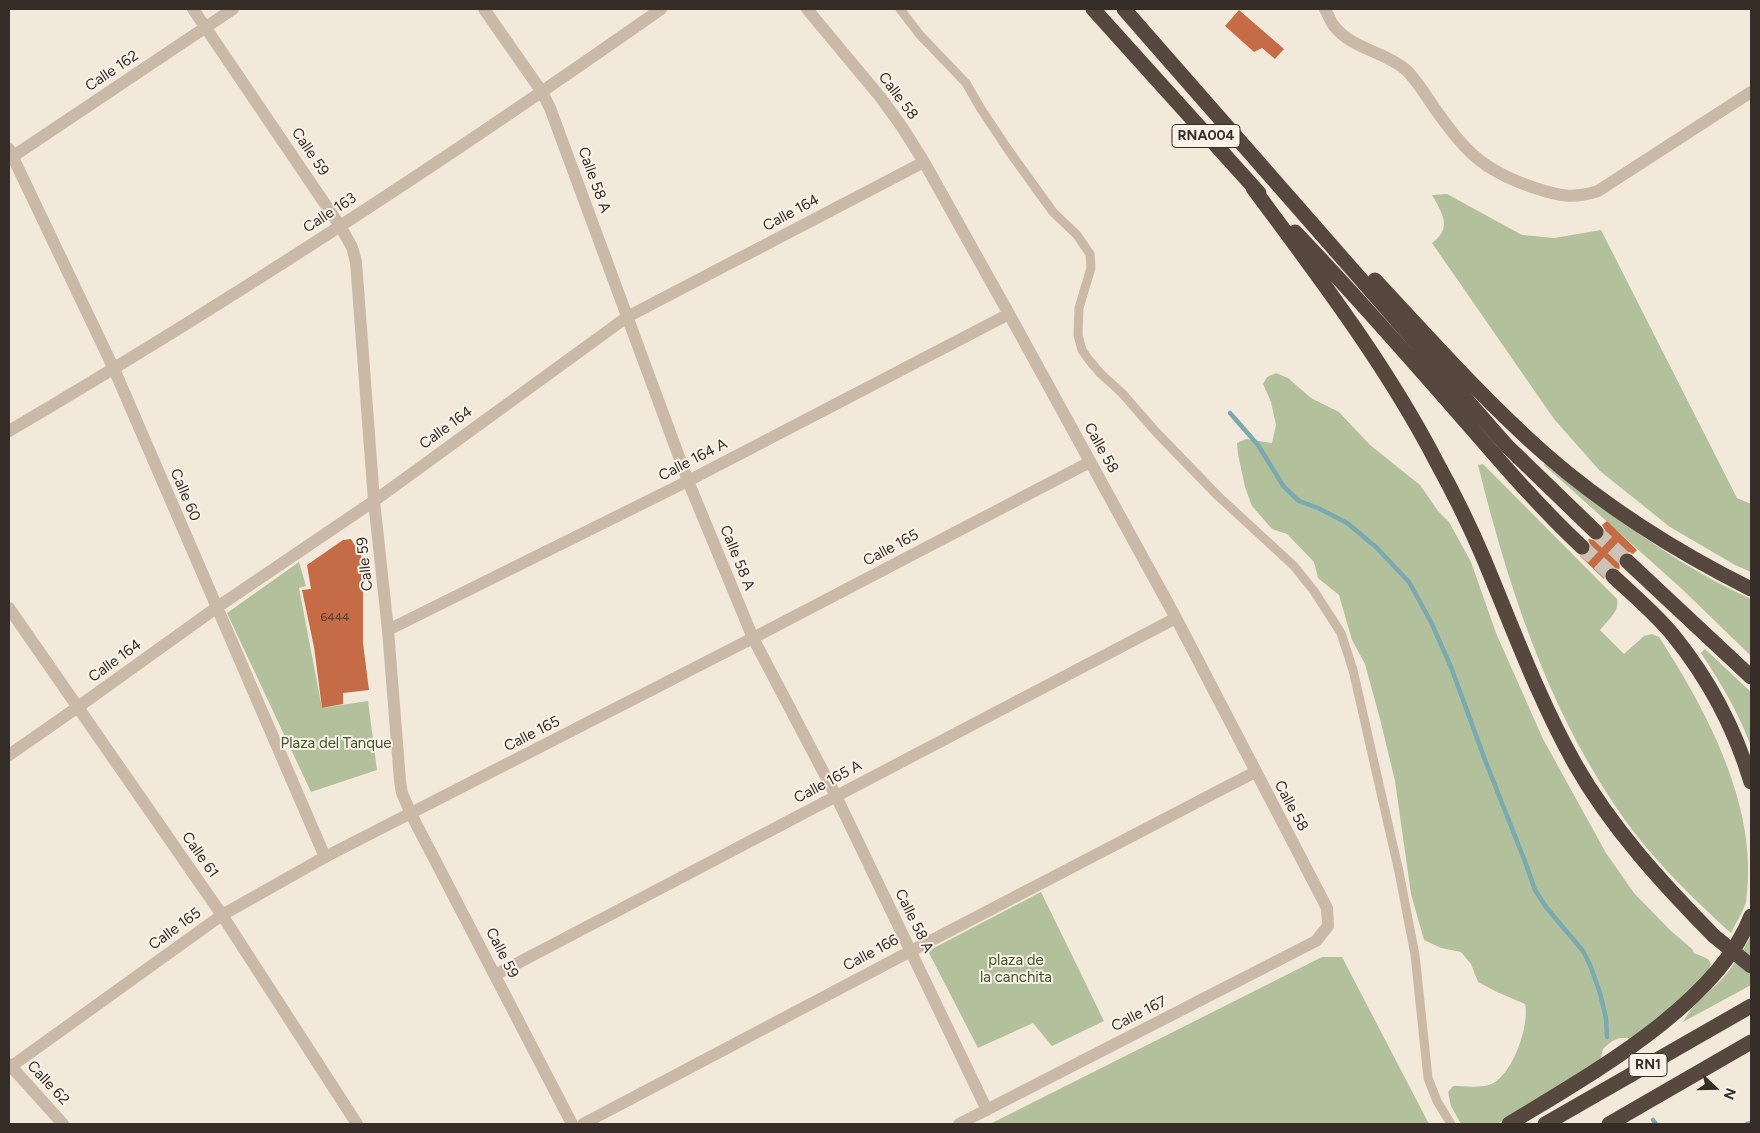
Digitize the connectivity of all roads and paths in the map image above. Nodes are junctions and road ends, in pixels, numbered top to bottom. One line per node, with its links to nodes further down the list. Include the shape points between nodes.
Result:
1 (193, 9): 12 (street, Calle 59)
2 (233, 9): 12 (street, Calle 162)
3 (484, 9): 15 (street, Calle 58 A)
4 (661, 9): 15 (street, Calle 163)
5 (807, 9): 18 (street, Calle 58, via 881,98)
6 (900, 9): 62 (lane, via 966,83 1053,212 1077,235 1090,254 1091,268 1080,308 1078,335 1089,360 1218,496 1294,566 1341,634 1353,670 1399,872 1415,955 1428,1078 1437,1102)
7 (1083, 9): 13 (highway)
8 (1093, 9): 13 (highway, RNA004)
9 (1124, 9): 14 (highway, RNA004)
10 (1132, 9): 14 (highway)
11 (1325, 9): 16 (street, via 1334,26 1346,38 1405,70 1471,155 1513,181 1558,195 1572,197 1598,191)
12 (206, 28): 17 (street, Calle 162); 21 (street, Calle 59)
13 (1160, 85): 20 (highway, RNA004)
14 (1192, 85): 19 (highway, RNA004)
15 (542, 92): 21 (street, Calle 163); 23 (street, Calle 58 A)
16 (1751, 92)
17 (10, 155): 24 (street, Calle 60)
18 (924, 162): 22 (street, Calle 58); 23 (street, Calle 164)
19 (1267, 172): 29 (highway, via 1507,446); 33 (highway, via 1357,261 1486,398 1545,454 1652,535)
20 (1253, 188): 30 (highway, via 1357,297 1516,481); 51 (highway, bridge, via 1344,312 1411,414 1482,554 1532,675 1598,802 1624,838 1714,936)
21 (340, 226): 24 (street, Calle 163); 28 (street, Calle 59, via 356,262)
22 (1009, 314): 26 (street, Calle 58); 27 (street, Calle 164 A)
23 (627, 317): 27 (street, Calle 58 A); 28 (street, Calle 164)
24 (114, 369): 25 (street, Calle 163); 35 (street, Calle 60)
25 (9, 431)
26 (1090, 462): 36 (street, Calle 58); 38 (street, Calle 165)
27 (688, 481): 37 (street, Calle 164 A); 38 (street, Calle 58 A)
28 (374, 501): 35 (street, Calle 164); 37 (street, Calle 59)
29 (1596, 532)
30 (1582, 547)
31 (1627, 561): 39 (highway)
32 (1613, 576): 43 (highway, via 1658,618 1698,668 1736,737)
33 (1751, 589)
34 (9, 608): 40 (street, Calle 61)
35 (216, 608): 40 (street, Calle 164); 46 (street, Calle 60)
36 (1176, 618): 42 (street, Calle 58); 44 (street, Calle 165 A)
37 (388, 630): 45 (street, Calle 59, via 400,781)
38 (753, 638): 44 (street, Calle 58 A); 45 (street, Calle 165)
39 (1751, 677)
40 (78, 707): 41 (street, Calle 164); 47 (street, Calle 61)
41 (9, 755)
42 (1255, 772): 49 (street, Calle 58, via 1327,908); 50 (street, Calle 166)
43 (1751, 782)
44 (836, 796): 50 (street, Calle 58 A); 52 (street, Calle 165 A)
45 (411, 814): 46 (street, Calle 165); 52 (street, Calle 59)
46 (325, 857): 47 (street, Calle 165)
47 (222, 915): 55 (street, Calle 165); 58 (street, Calle 61)
48 (1751, 916): 63 (highway, via 1741,940 1722,966 1684,1004 1592,1073)
49 (1328, 926): 56 (street, Calle 167, via 1316,941)
50 (910, 951): 56 (street, Calle 58 A); 60 (street, Calle 166)
51 (1751, 966)
52 (495, 975): 59 (street, Calle 59)
53 (1751, 1006): 64 (highway, RN1)
54 (1751, 1042): 65 (highway, RN1)
55 (9, 1067): 57 (street, Calle 62)
56 (987, 1110): 61 (street, Calle 167)
57 (63, 1124)
58 (357, 1124)
59 (572, 1124)
60 (583, 1124)
61 (959, 1124)
62 (1451, 1124)
63 (1509, 1124)
64 (1546, 1124)
65 (1610, 1124)

